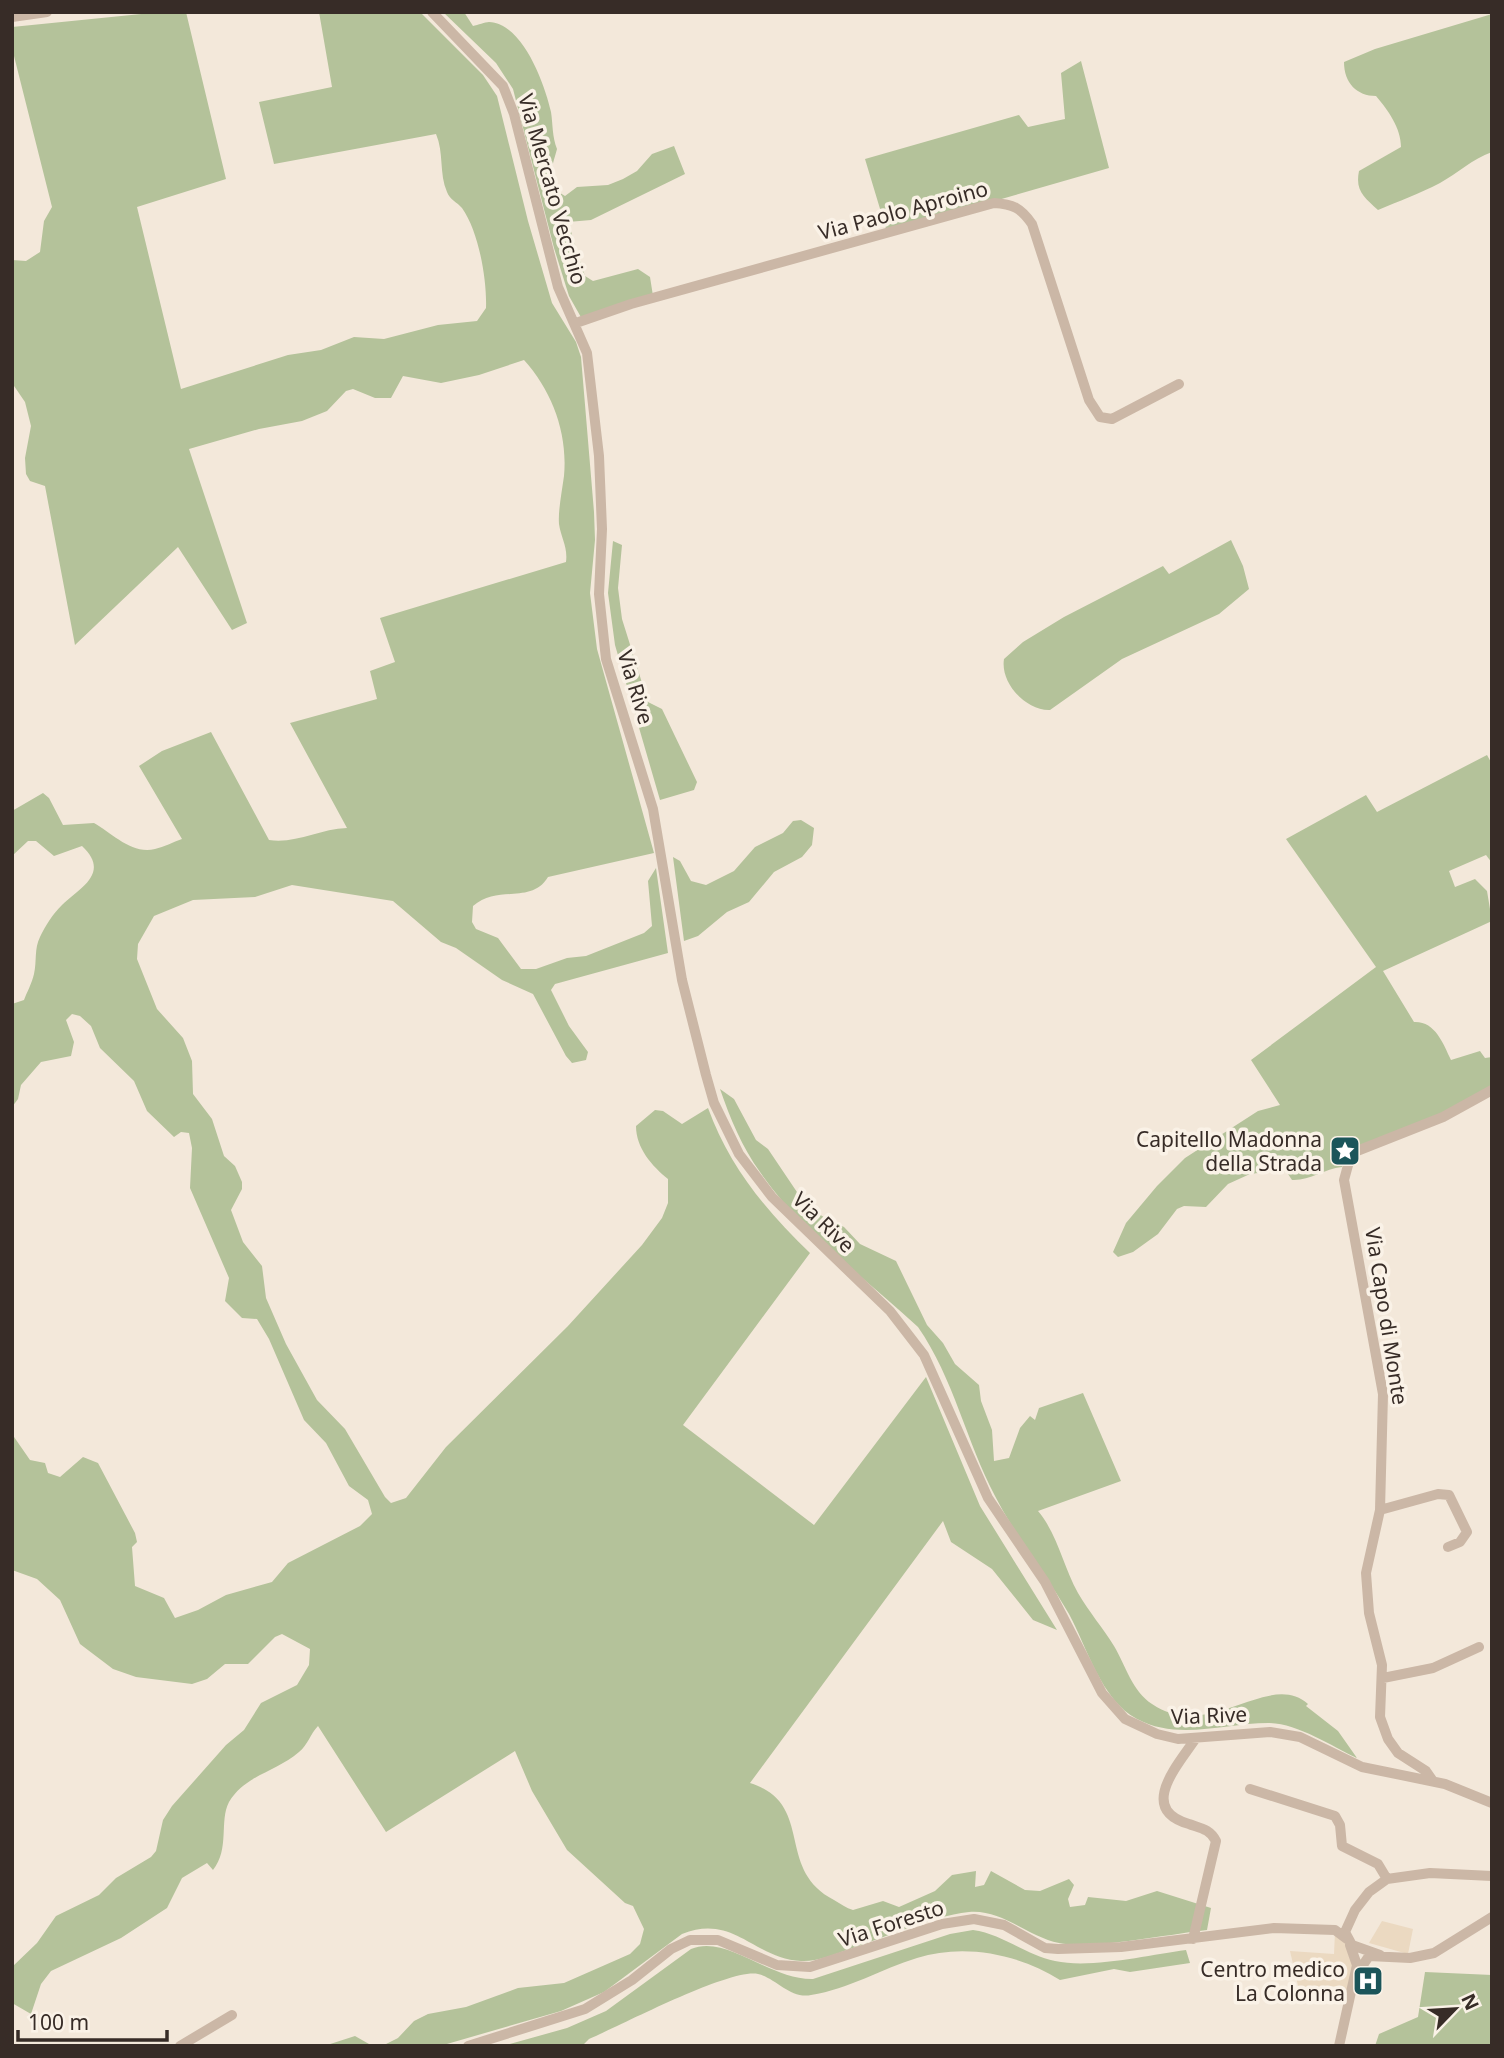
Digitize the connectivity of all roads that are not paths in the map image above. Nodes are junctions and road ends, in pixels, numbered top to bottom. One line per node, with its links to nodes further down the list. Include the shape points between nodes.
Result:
1 (47, 12): 3 (street)
2 (432, 12): 4 (street, Via Mercato Vecchio, via 503,86 550,263)
3 (12, 16)
4 (575, 321): 5 (street, Via Paolo Aproino, via 994,203 1010,204 1023,210 1032,224 1089,400 1100,417 1112,419); 11 (street, Via Rive, via 587,353 599,456 599,594 604,652 653,809 682,980 718,1112 750,1172 805,1232 901,1323 924,1355 988,1498 1045,1582 1112,1706 1125,1719 1157,1734)
5 (1179, 383)
6 (1492, 1090): 7 (street, Via Capo di Monte, via 1443,1117 1367,1145 1345,1168 1345,1192 1383,1394)
7 (1380, 1510): 8 (street, via 1450,1495 1467,1532 1460,1542); 10 (street, Via Capo di Monte, via 1366,1586)
8 (1448, 1547)
9 (1479, 1647): 10 (street, via 1433,1668)
10 (1383, 1678): 12 (street, Via Capo di Monte, via 1383,1729 1398,1753)
11 (1196, 1738): 12 (street, Via Rive, via 1270,1732 1300,1737 1362,1767); 19 (street, via 1163,1795 1163,1807 1170,1817 1207,1830 1216,1840)
12 (1433, 1781): 14 (street, Via Rive)
13 (1250, 1789): 16 (street, via 1335,1816 1342,1846 1378,1864)
14 (1492, 1803)
15 (1492, 1877): 16 (street, via 1430,1873)
16 (1387, 1879): 18 (street, via 1370,1892)
17 (1492, 1917): 20 (street, via 1434,1953 1410,1958)
18 (1345, 1932): 19 (street, Via Foresto, via 1274,1928); 20 (street, via 1356,1948); 21 (street, via 1357,1961)
19 (1193, 1939): 24 (street, Via Foresto, via 1058,1949 1037,1944 1004,1925 960,1920 810,1968 777,1965 718,1940 690,1940 585,2010)
20 (1380, 1955): 21 (street, via 1366,1959)
21 (1355, 1976): 25 (street)
22 (232, 2015): 23 (street)
23 (180, 2046)
24 (468, 2046)
25 (1339, 2046)

